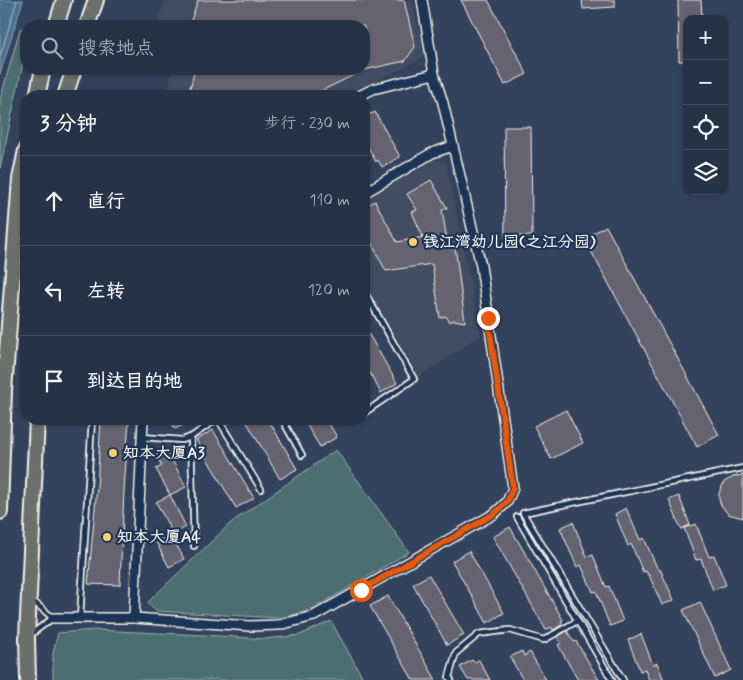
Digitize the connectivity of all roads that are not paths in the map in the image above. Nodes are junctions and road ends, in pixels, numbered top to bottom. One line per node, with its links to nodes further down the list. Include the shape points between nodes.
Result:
1 (64, 0): 4 (main road)
2 (96, 0): 5 (main road)
3 (422, 0): 6 (street)
4 (58, 20)
5 (89, 20)
6 (434, 74): 11 (street); 12 (street)
7 (42, 75): 9 (main road)
8 (72, 75): 10 (main road)
9 (38, 90)
10 (67, 90)
11 (370, 90)
12 (453, 146): 14 (street, via 432,153); 35 (street, via 482,266 513,488 507,502 494,514 314,616 269,626)
13 (20, 179): 16 (main road)
14 (370, 189)
15 (370, 302): 17 (lane, via 414,379)
16 (2, 392): 29 (main road)
17 (370, 409)
18 (37, 425): 32 (main road)
19 (92, 425): 34 (lane)
20 (142, 425): 24 (street)
21 (208, 425): 25 (lane)
22 (221, 425): 28 (lane)
23 (285, 425): 26 (lane)
24 (142, 437): 25 (lane, via 182,440); 35 (street)
25 (190, 437): 31 (lane)
26 (302, 455)
27 (743, 468): 41 (lane, via 523,513)
28 (261, 489)
29 (0, 512)
30 (517, 517): 36 (lane)
31 (194, 546)
32 (29, 598): 33 (lane); 37 (main road)
33 (53, 618): 34 (street); 37 (lane)
34 (80, 618): 35 (street)
35 (134, 618)
36 (578, 621): 39 (lane, via 544,640 510,630 479,634 456,653 449,676); 40 (lane)
37 (27, 638): 38 (main road)
38 (28, 680)
39 (451, 680)
40 (612, 680)
41 (623, 680)

